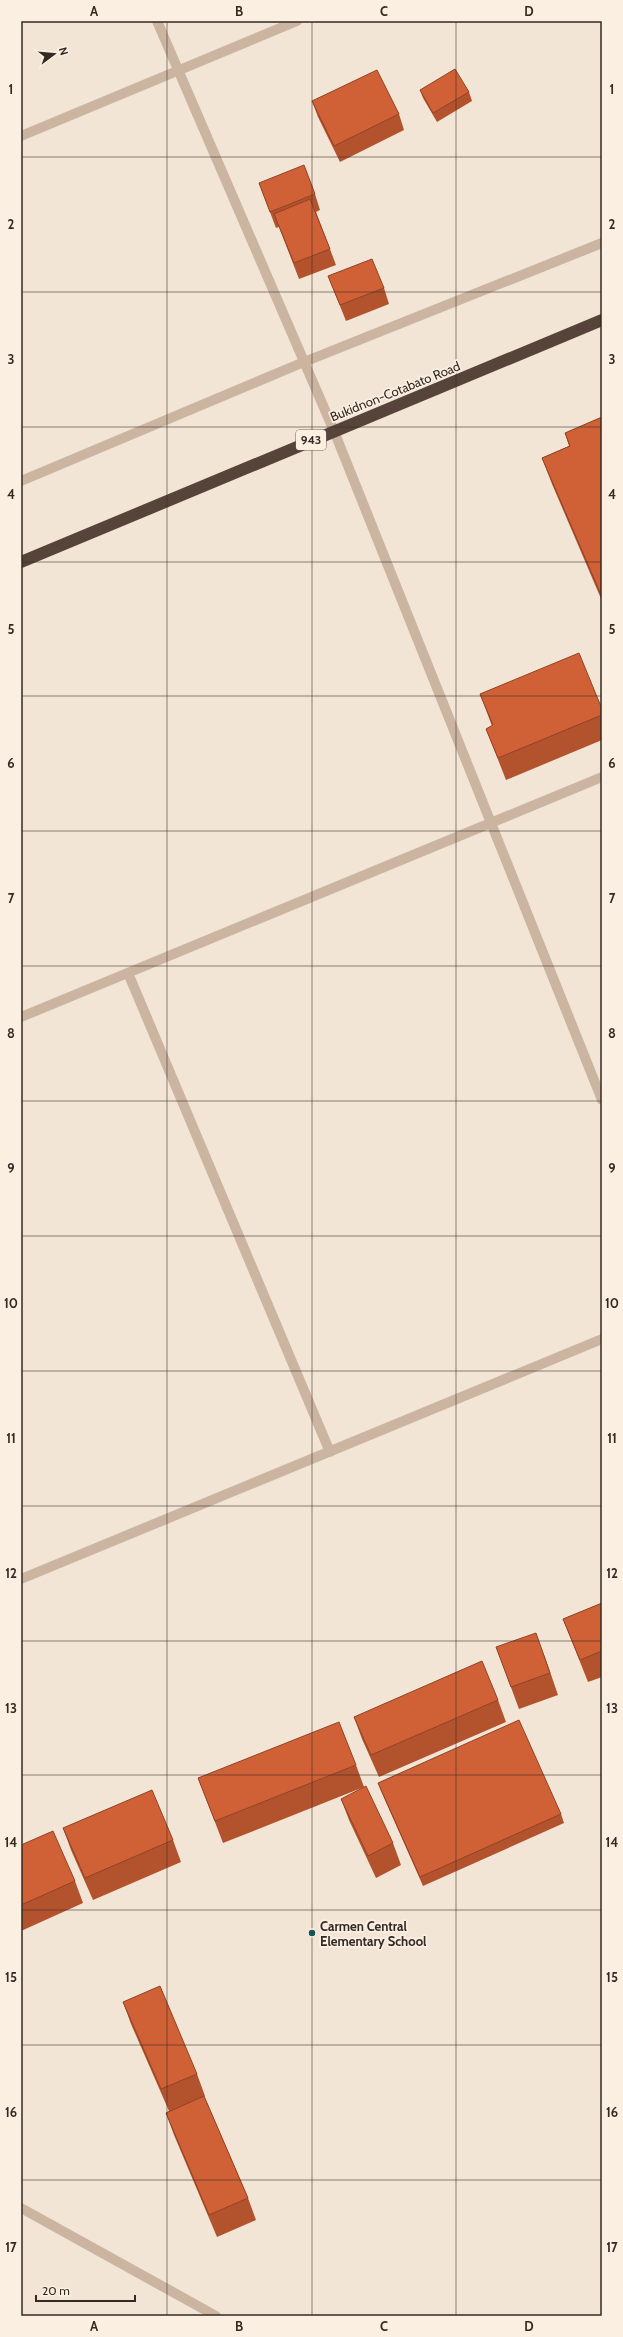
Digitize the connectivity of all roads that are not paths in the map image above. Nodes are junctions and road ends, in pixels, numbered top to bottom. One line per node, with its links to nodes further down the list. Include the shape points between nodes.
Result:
1 (157, 21): 3 (street)
2 (296, 21): 3 (street)
3 (179, 70): 4 (street); 7 (street)
4 (21, 136)
5 (602, 243): 7 (street)
6 (602, 320): 8 (highway, Bukidnon-Cotabato Road / 943)
7 (304, 362): 8 (street); 9 (street)
8 (334, 431): 10 (highway, Bukidnon-Cotabato Road / 943); 12 (street)
9 (21, 482)
10 (21, 562)
11 (602, 777): 12 (street)
12 (491, 823): 13 (street); 15 (street)
13 (128, 973): 14 (street); 17 (street)
14 (21, 1017)
15 (602, 1100)
16 (602, 1339): 17 (street)
17 (330, 1452): 18 (street)
18 (21, 1579)
19 (21, 2208): 20 (street)
20 (199, 2312): 21 (street)
21 (216, 2316)

